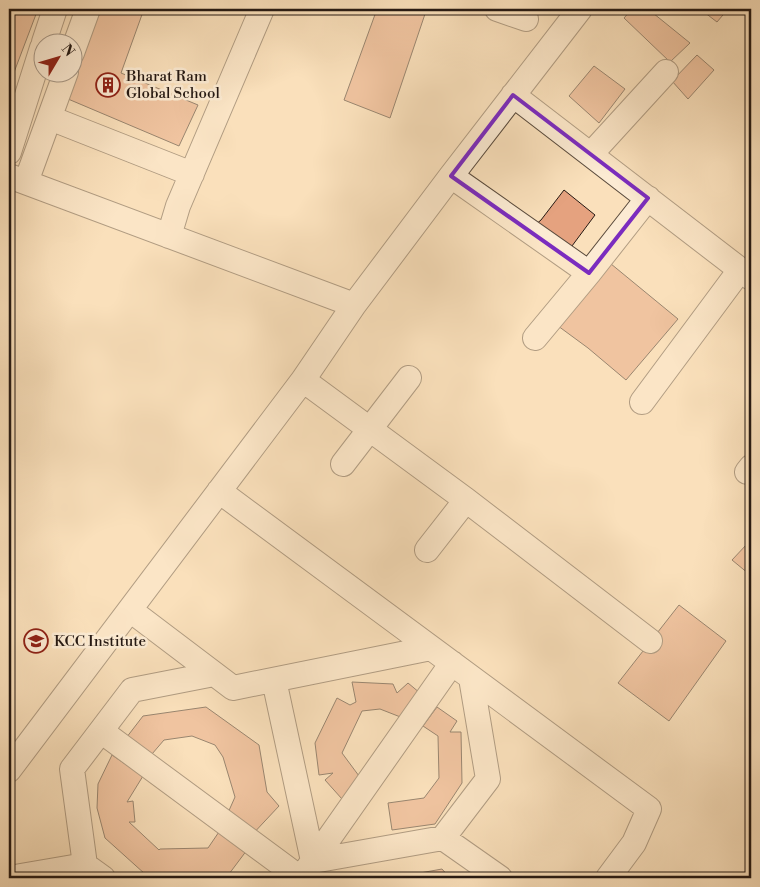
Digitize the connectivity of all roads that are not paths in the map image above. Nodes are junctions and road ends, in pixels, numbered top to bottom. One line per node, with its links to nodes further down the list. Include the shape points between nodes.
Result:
1 (55, 9): 7 (street)
2 (88, 9): 8 (street)
3 (262, 9): 16 (street)
4 (498, 9): 6 (street)
5 (580, 9): 12 (street)
6 (526, 19)
7 (47, 32)
8 (80, 32)
9 (666, 72): 15 (street)
10 (32, 80): 14 (street)
11 (63, 82): 13 (street)
12 (513, 95): 15 (street); 17 (street)
13 (50, 118): 16 (street); 18 (street)
14 (9, 152)
15 (591, 154): 19 (street)
16 (192, 174): 20 (street)
17 (451, 176): 21 (street); 23 (street)
18 (17, 179): 20 (street)
19 (648, 198): 21 (street); 22 (street)
20 (169, 236): 23 (street)
21 (590, 273): 24 (street)
22 (746, 274): 27 (street)
23 (354, 305): 26 (street)
24 (535, 338)
25 (409, 378): 28 (street)
26 (302, 380): 28 (street); 30 (street)
27 (642, 402)
28 (370, 430): 29 (street); 31 (street)
29 (343, 464)
30 (219, 491): 33 (street); 35 (street)
31 (466, 500): 32 (street); 34 (street)
32 (427, 550)
33 (130, 610): 37 (street); 41 (street)
34 (650, 641)
35 (431, 648): 36 (street); 39 (street)
36 (452, 664): 38 (street); 44 (street)
37 (214, 674): 39 (street, via 233,688); 40 (street, via 132,690)
38 (471, 678): 42 (street, via 488,779); 47 (street, via 649,810 634,843)
39 (274, 680): 44 (street)
40 (100, 731): 43 (street, via 72,769); 44 (street)
41 (9, 770)
42 (443, 838): 44 (street); 46 (street)
43 (94, 872): 45 (street)
44 (305, 872)
45 (9, 878)
46 (500, 878)
47 (608, 878)

